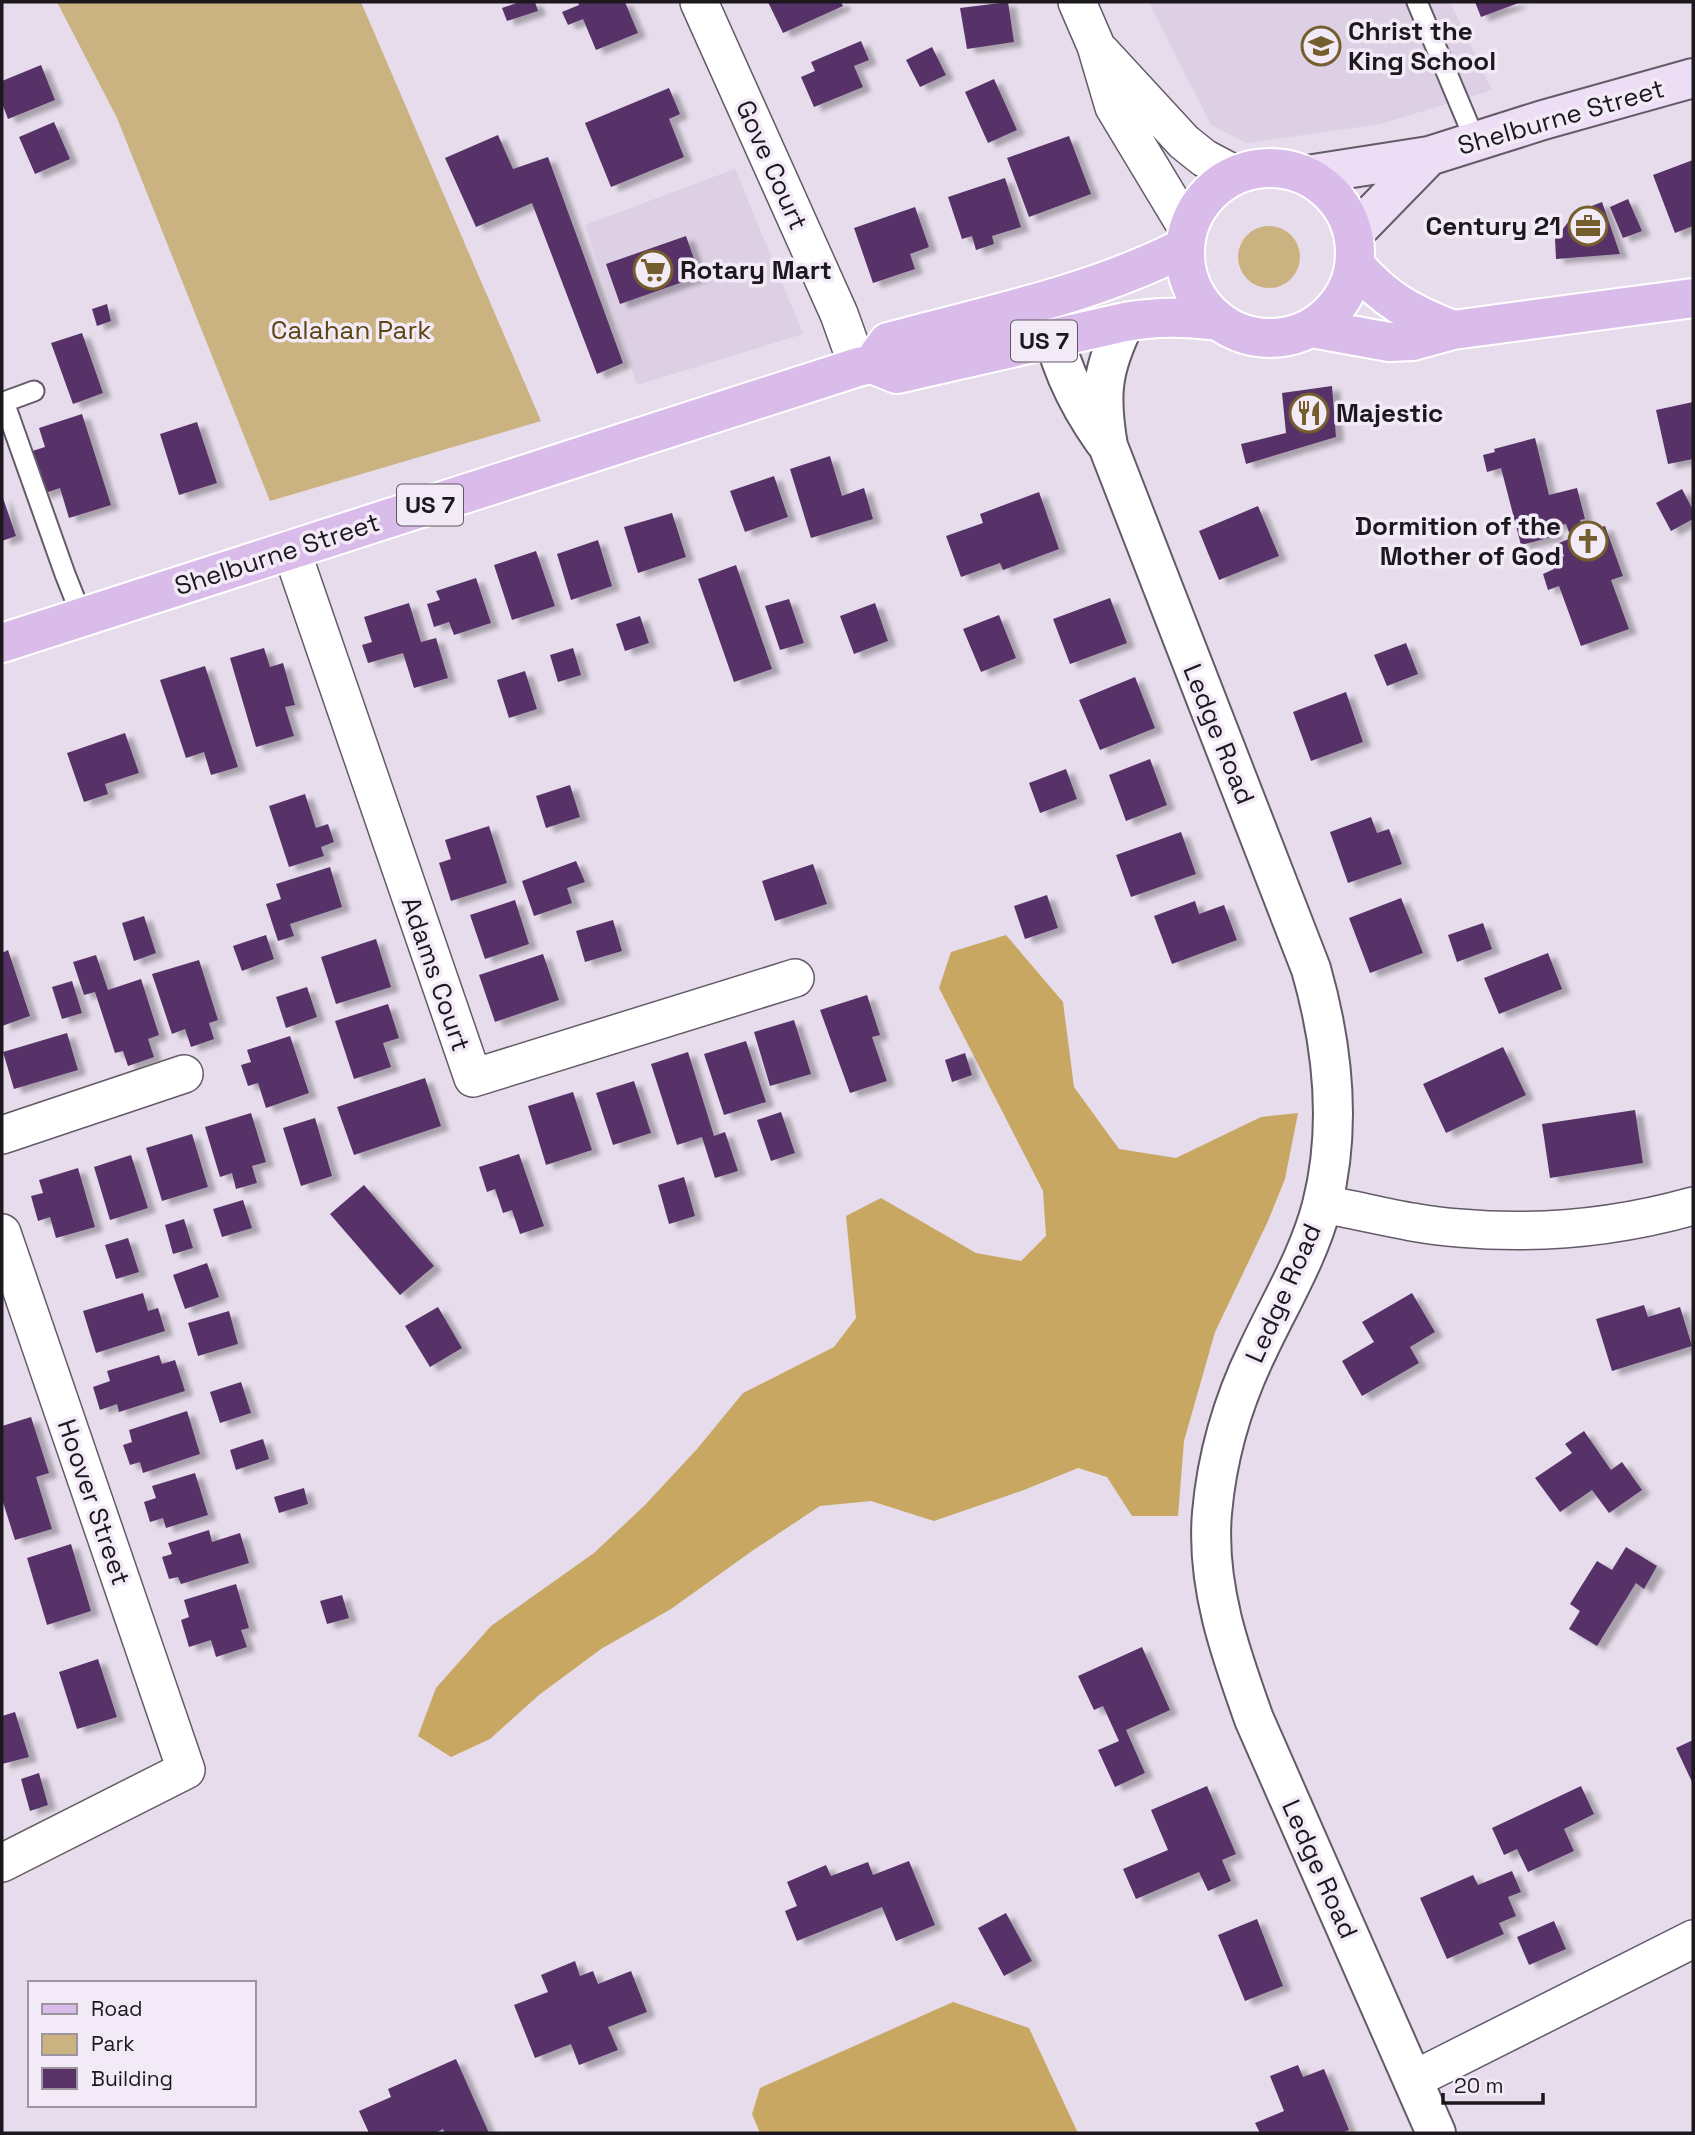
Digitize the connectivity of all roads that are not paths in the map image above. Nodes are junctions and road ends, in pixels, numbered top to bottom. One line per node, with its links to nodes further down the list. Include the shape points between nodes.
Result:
1 (699, 2): 19 (street, Gove Court)
2 (1077, 2): 4 (street)
3 (1417, 2): 6 (lane)
4 (1096, 46): 9 (street, via 1184,142); 10 (street, via 1114,107)
5 (1693, 78): 6 (main road, Shelburne Street)
6 (1475, 140): 7 (main road, Shelburne Street)
7 (1429, 156): 8 (main road, Shelburne Street); 11 (main road, Shelburne Street)
8 (1307, 174): 9 (main road, Shelburne Street, via 1264,169); 11 (main road, via 1338,201 1347,217)
9 (1236, 175): 10 (main road, Shelburne Street, via 1196,208)
10 (1185, 238): 13 (main road, Shelburne Street / US 7, via 1113,280); 14 (main road, Shelburne Street, via 1192,289)
11 (1354, 250): 16 (main road, Shelburne Street, via 1349,286 1327,317); 17 (main road, via 1372,285 1400,306)
12 (1693, 298): 17 (main road)
13 (1045, 302): 18 (street, Ledge Road); 19 (main road, Shelburne Street / US 7, via 888,342)
14 (1219, 321): 15 (main road, Shelburne Street / US 7, via 1174,316); 16 (main road, Shelburne Street, via 1253,339 1274,340)
15 (1125, 322): 18 (main road, Shelburne Street / US 7); 21 (street, Ledge Road, via 1103,380)
16 (1312, 328): 17 (main road, via 1389,342)
17 (1453, 330)
18 (1053, 340): 19 (main road, Shelburne Street / US 7, via 897,374); 21 (street, Ledge Road, via 1083,411)
19 (865, 366): 22 (main road, Shelburne Street / US 7)
20 (34, 391): 23 (lane, via 4,402)
21 (1108, 446): 28 (street, Ledge Road, via 1314,981 1329,1044 1333,1089 1333,1127)
22 (291, 549): 23 (main road, Shelburne Street / US 7); 25 (street, Adams Court, via 473,1078)
23 (82, 617): 24 (main road, Shelburne Street / US 7)
24 (2, 643)
25 (795, 978)
26 (184, 1074): 27 (street)
27 (2, 1135)
28 (1322, 1204): 29 (street, via 1429,1225 1516,1231 1590,1226); 33 (street, Ledge Road, via 1296,1274 1242,1384 1224,1441 1212,1514 1215,1584 1232,1659 1254,1719)
29 (1693, 1206)
30 (2, 1233): 31 (street, Hoover Street, via 186,1770)
31 (2, 1863)
32 (1693, 1939): 33 (street)
33 (1413, 2080): 34 (street, Ledge Road)
34 (1436, 2133)

